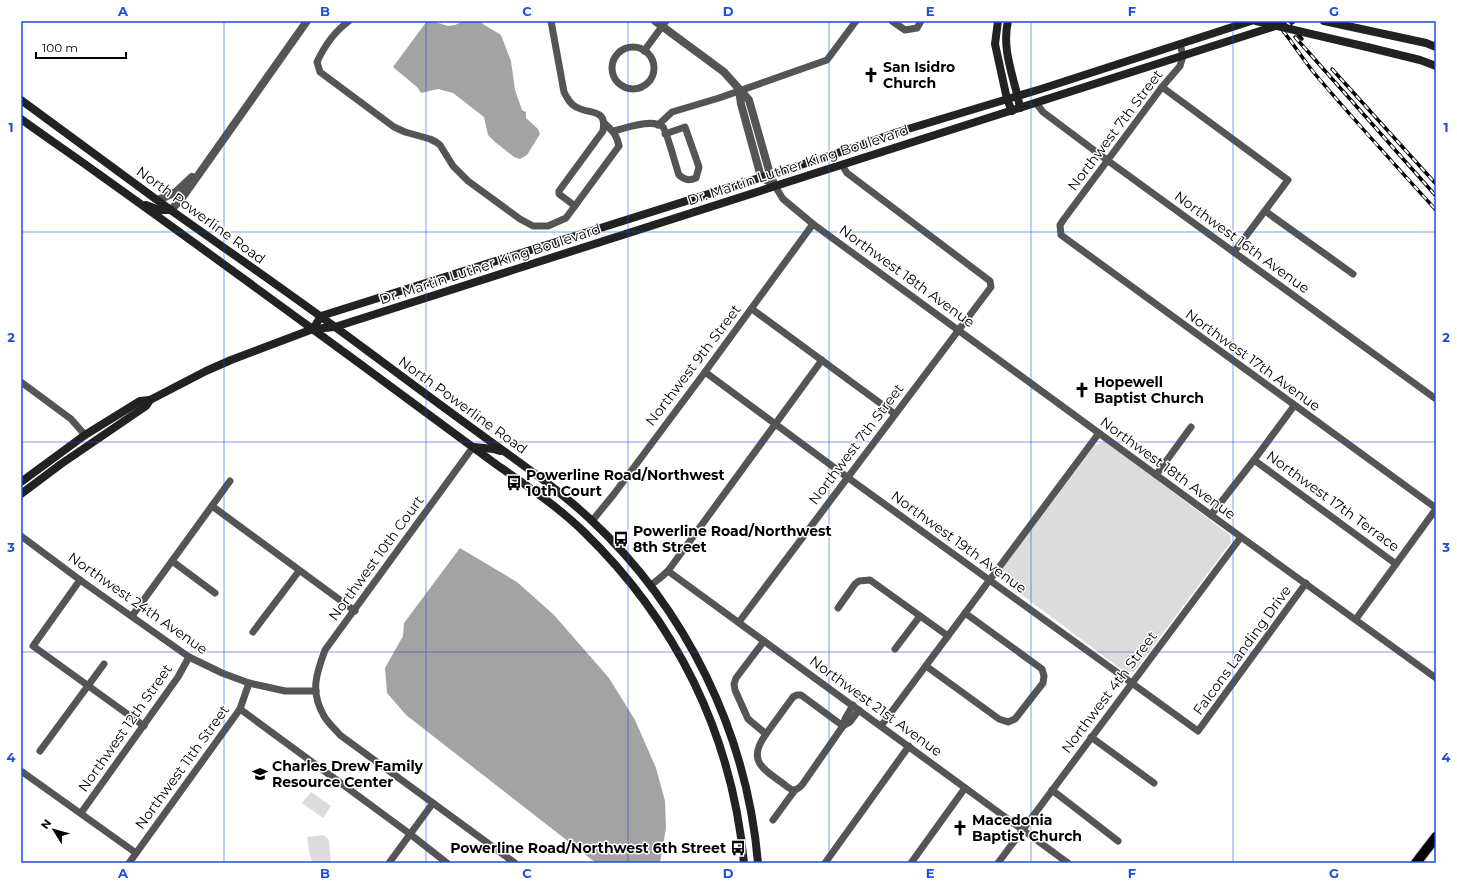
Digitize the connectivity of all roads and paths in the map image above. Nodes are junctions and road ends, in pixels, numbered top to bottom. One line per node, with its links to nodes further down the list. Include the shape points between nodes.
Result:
1 (307, 21): 36 (street)
2 (349, 21): 42 (street, via 339,29 321,54 317,62 320,72 394,127 436,142 453,166 468,181 533,226 548,226 559,222 566,218)
3 (551, 21): 30 (street, via 566,97 576,107 600,115)
4 (856, 21): 23 (street, via 827,60)
5 (892, 21): 6 (street, via 905,30 917,28)
6 (922, 21)
7 (998, 21): 25 (main road, via 995,44)
8 (1008, 21): 24 (main road, via 1008,57)
9 (1251, 21): 14 (main road, Dr. Martin Luther King Boulevard)
10 (1256, 21): 18 (main road, bridge)
11 (1291, 21): 17 (main road, Dr. Martin Luther King Boulevard)
12 (1324, 21): 15 (main road)
13 (661, 23): 16 (street); 23 (street, via 724,72)
14 (1180, 44): 17 (street); 22 (main road, Dr. Martin Luther King Boulevard)
15 (1436, 47)
16 (644, 51): 16 (street, via 638,48 625,49 615,57 613,76 622,86 628,89 642,87 652,76 653,62)
17 (1183, 56): 21 (street, Northwest 7th Street, via 1180,66); 27 (main road, Dr. Martin Luther King Boulevard)
18 (1420, 60): 19 (main road); 20 (main road)
19 (1436, 61)
20 (1436, 66)
21 (1162, 87): 34 (street, Northwest 7th Street); 44 (street, via 1288,180)
22 (1041, 89): 24 (main road, Dr. Martin Luther King Boulevard); 27 (main road, via 1036,96)
23 (739, 90): 31 (street, via 672,112); 37 (street, via 749,100); 38 (street)
24 (1018, 96): 25 (main road, Dr. Martin Luther King Boulevard); 28 (main road)
25 (1007, 99): 28 (main road); 37 (main road, Dr. Martin Luther King Boulevard)
26 (21, 100): 40 (main road, North Powerline Road)
27 (1036, 103): 28 (main road, Dr. Martin Luther King Boulevard); 34 (street, Northwest 16th Avenue, via 1043,112)
28 (1016, 109): 35 (main road, Dr. Martin Luther King Boulevard)
29 (21, 119): 41 (main road, North Powerline Road)
30 (604, 123): 32 (street); 42 (street, via 603,131 559,191 559,194)
31 (658, 124): 32 (street, via 633,125); 33 (street, via 664,128)
32 (614, 131): 42 (street, via 619,146)
33 (666, 134): 33 (street, via 685,127 699,167 696,178 688,180 679,175)
34 (1107, 160): 48 (street, Northwest 7th Street); 49 (street, Northwest 16th Avenue)
35 (842, 165): 39 (main road, Dr. Martin Luther King Boulevard); 55 (street, Northwest 7th Street, via 847,174 990,281 991,287)
36 (200, 170): 40 (street, via 176,192); 43 (street)
37 (770, 174): 38 (main road, Dr. Martin Luther King Boulevard); 39 (street)
38 (761, 176): 39 (street); 52 (main road, Dr. Martin Luther King Boulevard)
39 (775, 186): 47 (street, Northwest 18th Avenue, via 783,199); 53 (main road, Dr. Martin Luther King Boulevard)
40 (158, 200): 43 (main road, North Powerline Road)
41 (136, 201): 43 (main road, via 159,210); 45 (main road, North Powerline Road)
42 (575, 206)
43 (171, 210): 46 (main road, North Powerline Road)
44 (1265, 210): 49 (street); 50 (street)
45 (166, 223): 46 (main road, via 172,220); 54 (main road, North Powerline Road)
46 (192, 224): 52 (main road, North Powerline Road)
47 (813, 224): 51 (street, Northwest 9th Street); 55 (street, Northwest 18th Avenue)
48 (1059, 229): 61 (street, Northwest 17th Avenue, via 1064,238)
49 (1234, 252): 59 (street, Northwest 16th Avenue)
50 (1353, 274)
51 (752, 309): 56 (street); 57 (street, Northwest 9th Street)
52 (321, 316): 53 (main road, North Powerline Road); 54 (main road)
53 (335, 327): 54 (main road, Dr. Martin Luther King Boulevard); 68 (main road, North Powerline Road)
54 (313, 329): 60 (main road, Dr. Martin Luther King Boulevard, via 231,360); 67 (main road, North Powerline Road)
55 (958, 330): 62 (street, Northwest 7th Street); 65 (street, Northwest 18th Avenue)
56 (822, 360): 62 (street); 63 (street)
57 (705, 372): 63 (street, Northwest 19th Avenue); 78 (street, Northwest 9th Street)
58 (21, 382): 66 (street, via 71,419)
59 (1436, 399)
60 (150, 400): 66 (main road, Dr. Martin Luther King Boulevard, via 140,401); 74 (main road, Dr. Martin Luther King Boulevard, via 146,406)
61 (1294, 406): 69 (street); 76 (street, Northwest 17th Avenue)
62 (895, 414): 71 (street, Northwest 7th Street)
63 (776, 424): 71 (street, Northwest 19th Avenue); 84 (street)
64 (1191, 427): 70 (street)
65 (1099, 433): 70 (street, Northwest 18th Avenue); 87 (street)
66 (85, 436): 73 (main road, Dr. Martin Luther King Boulevard)
67 (473, 447): 68 (main road); 85 (main road, North Powerline Road, via 581,529); 94 (street, Northwest 10th Court)
68 (508, 454): 78 (main road, North Powerline Road)
69 (1254, 460): 77 (street); 82 (street, Northwest 17th Terrace)
70 (1156, 474): 77 (street, Northwest 18th Avenue)
71 (847, 477): 87 (street, Northwest 19th Avenue); 99 (street, Northwest 7th Street)
72 (230, 481): 75 (street)
73 (21, 482)
74 (21, 494)
75 (212, 506): 81 (street); 83 (street)
76 (1436, 509): 82 (street)
77 (1211, 515): 80 (street, Northwest 18th Avenue)
78 (592, 521): 89 (main road, North Powerline Road)
79 (21, 536): 86 (street, Northwest 24th Avenue)
80 (1241, 537): 88 (street, Northwest 18th Avenue); 109 (street, Northwest 4th Street)
81 (172, 561): 91 (street); 96 (street)
82 (1396, 564): 98 (street)
83 (298, 571): 94 (street); 100 (street)
84 (668, 571): 89 (street); 99 (street, Northwest 21st Avenue)
85 (627, 579): 89 (main road, via 641,586); 90 (main road, North Powerline Road)
86 (80, 580): 96 (street, Northwest 24th Avenue); 110 (street, via 33,646)
87 (990, 580): 95 (street); 109 (street, Northwest 19th Avenue)
88 (1306, 583): 98 (street, Northwest 18th Avenue); 119 (street, Falcons Landing Drive)
89 (651, 585): 92 (main road, North Powerline Road)
90 (638, 592): 92 (main road); 114 (main road, North Powerline Road, via 693,678)
91 (215, 593)
92 (660, 598): 118 (main road, North Powerline Road, via 704,671)
93 (838, 608): 97 (street, via 854,584 870,580)
94 (355, 611): 111 (street, Northwest 10th Court, via 325,650 317,673)
95 (965, 613): 101 (street); 106 (street, via 1042,669 1043,683 1015,719 1008,722 999,719)
96 (132, 616): 104 (street, Northwest 24th Avenue)
97 (920, 616): 101 (street); 103 (street)
98 (1356, 619): 107 (street, Northwest 18th Avenue)
99 (739, 622): 102 (street, Northwest 21st Avenue)
100 (253, 632)
101 (948, 636): 106 (street)
102 (764, 641): 112 (street, Northwest 21st Avenue); 120 (street, via 734,684 748,719)
103 (895, 649)
104 (189, 657): 108 (street, Northwest 24th Avenue); 115 (street, Northwest 12th Street)
105 (104, 664): 110 (street)
106 (926, 666): 117 (street)
107 (1436, 678)
108 (249, 683): 111 (street, Northwest 24th Avenue, via 285,691); 113 (street, Northwest 11th Street)
109 (1132, 683): 119 (street, Northwest 19th Avenue); 122 (street, Northwest 4th Street)
110 (88, 686): 115 (street); 125 (street)
111 (316, 691): 131 (street, Northwest 10th Court, via 324,717 340,735)
112 (856, 708): 116 (street, via 850,722); 117 (street, Northwest 21st Avenue)
113 (240, 709): 135 (street); 138 (street, Northwest 11th Street)
114 (711, 719): 118 (main road); 121 (main road, North Powerline Road)
115 (144, 726): 132 (street, Northwest 12th Street)
116 (843, 726): 120 (street, via 802,695 797,695); 129 (street, via 802,785)
117 (881, 726): 123 (street, Northwest 21st Avenue)
118 (729, 730): 124 (main road, North Powerline Road)
119 (1198, 731)
120 (766, 734): 129 (street, via 757,748 761,765 786,786)
121 (717, 737): 124 (main road, via 726,740); 143 (main road, North Powerline Road, via 734,794)
122 (1091, 737): 127 (street); 130 (street, Northwest 4th Street)
123 (909, 746): 128 (street, Northwest 21st Avenue); 145 (street)
124 (735, 748): 144 (main road, North Powerline Road, via 746,788)
125 (40, 751)
126 (21, 771): 132 (street)
127 (1154, 783)
128 (965, 788): 134 (street, Northwest 21st Avenue); 146 (street)
129 (795, 790): 133 (street)
130 (1052, 790): 134 (street, Northwest 4th Street); 137 (street)
131 (432, 803): 135 (street); 142 (street, Northwest 10th Court)
132 (81, 813): 138 (street)
133 (773, 820)
134 (1022, 829): 147 (street, Northwest 4th Street); 148 (street, Northwest 21st Avenue)
135 (410, 834): 140 (street); 141 (street)
136 (1436, 837): 149 (main road)
137 (1118, 841)
138 (136, 853): 139 (street, Northwest 11th Street)
139 (129, 863)
140 (390, 863)
141 (447, 863)
142 (515, 863)
143 (744, 863)
144 (758, 863)
145 (825, 863)
146 (911, 863)
147 (998, 863)
148 (1068, 863)
149 (1416, 863)

